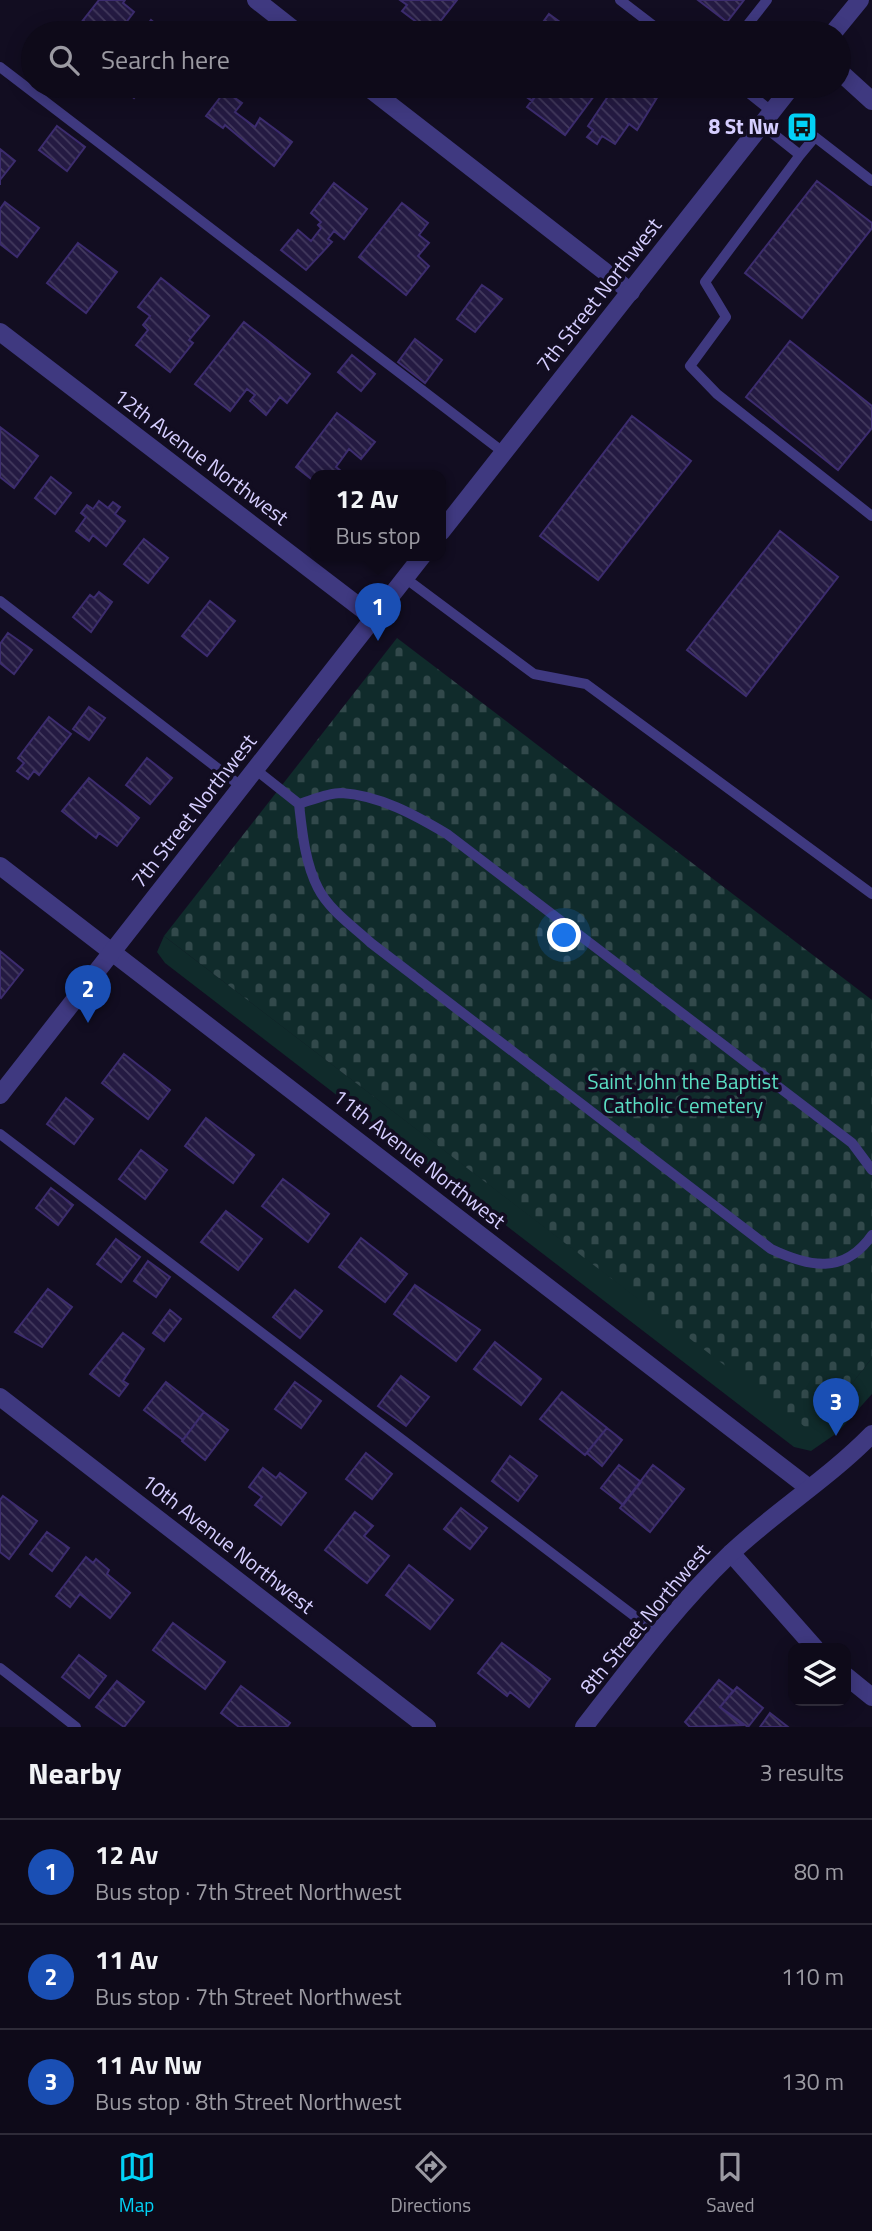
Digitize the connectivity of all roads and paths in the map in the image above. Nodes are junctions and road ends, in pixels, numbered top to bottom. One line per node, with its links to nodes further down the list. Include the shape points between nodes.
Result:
1 (256, 0): 5 (street)
2 (620, 0): 6 (lane)
3 (767, 0): 7 (lane)
4 (860, 0): 8 (street)
5 (283, 21)
6 (647, 21)
7 (750, 21)
8 (843, 21)
9 (0, 67): 11 (lane)
10 (851, 82): 16 (street)
11 (21, 83)
12 (41, 98): 22 (lane)
13 (381, 98): 20 (street)
14 (750, 98): 17 (lane)
15 (782, 98): 17 (street, 7th Street Northwest)
16 (872, 101)
17 (766, 118): 18 (lane); 20 (street, 7th Street Northwest)
18 (800, 155): 19 (lane, via 815,137); 23 (lane, via 705,282 726,317 690,366 717,394)
19 (872, 181)
20 (631, 292): 22 (street, 7th Street Northwest)
21 (0, 332): 28 (street, 12th Avenue Northwest)
22 (503, 452): 24 (street, 7th Street Northwest)
23 (872, 516)
24 (446, 526)
25 (418, 561): 26 (street, 7th Street Northwest)
26 (405, 579): 28 (street, 7th Street Northwest); 33 (lane, via 534,674 586,684)
27 (0, 601): 30 (lane)
28 (374, 618): 29 (street, 7th Street Northwest)
29 (256, 770): 30 (street, 7th Street Northwest); 31 (lane)
30 (242, 787): 34 (street, 7th Street Northwest)
31 (299, 804): 37 (lane, via 339,793 376,800 414,814 447,834 852,1143); 38 (lane, via 303,841 319,889 341,916 771,1250 800,1263 829,1264 858,1253)
32 (0, 866): 34 (street, 11th Avenue Northwest)
33 (872, 894)
34 (112, 952): 35 (street, 7th Street Northwest); 41 (street, 11th Avenue Northwest)
35 (0, 1095)
36 (0, 1134): 43 (lane)
37 (872, 1170)
38 (872, 1236)
39 (0, 1397): 49 (street, 10th Avenue Northwest)
40 (872, 1434): 41 (street, 8th Street Northwest)
41 (809, 1489): 42 (street, 8th Street Northwest)
42 (732, 1553): 43 (street, 8th Street Northwest); 44 (street)
43 (658, 1634): 50 (street, 8th Street Northwest)
44 (811, 1643)
45 (0, 1668): 48 (lane)
46 (851, 1680): 47 (street)
47 (872, 1697)
48 (76, 1727)
49 (427, 1727)
50 (584, 1727)

